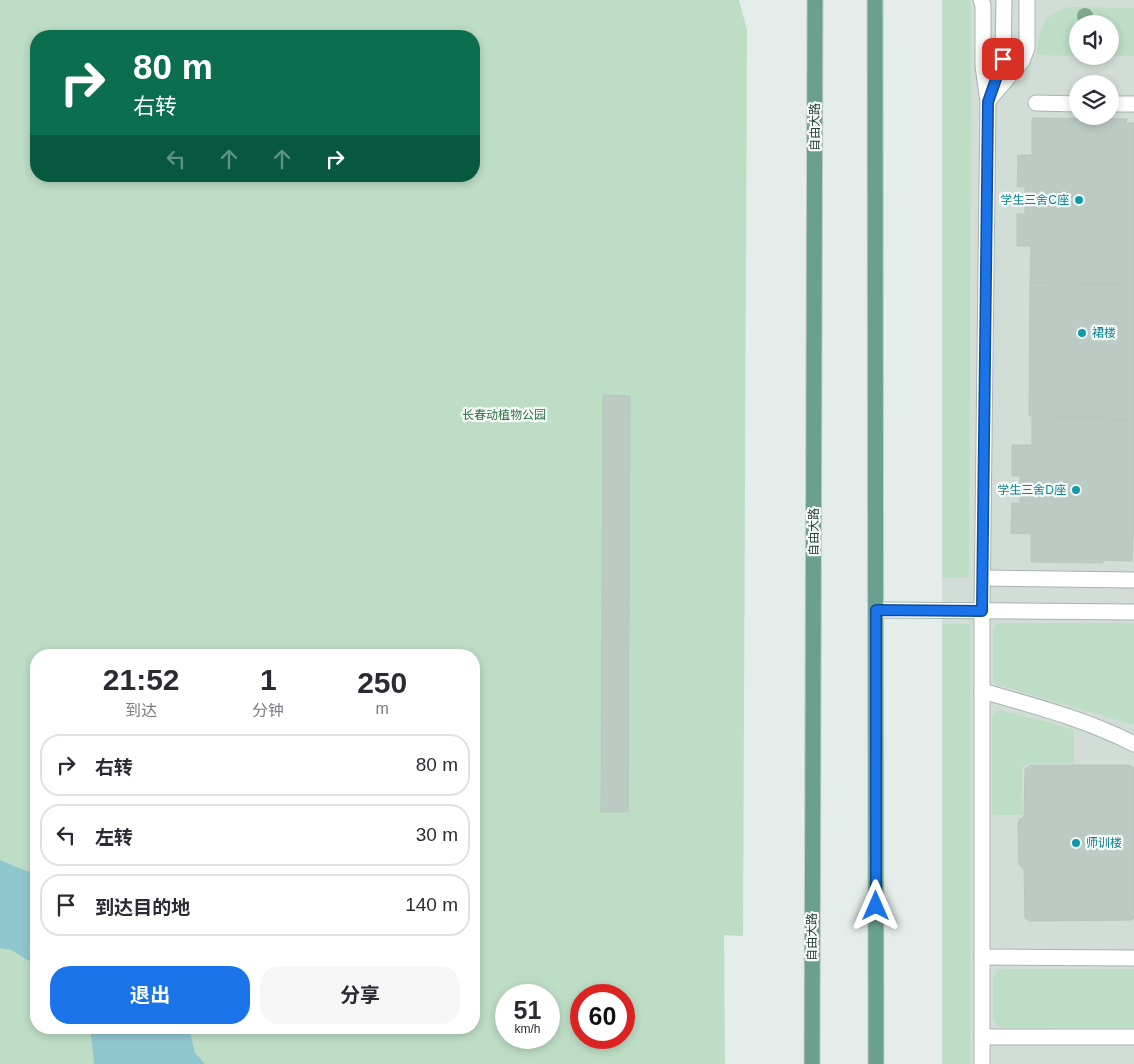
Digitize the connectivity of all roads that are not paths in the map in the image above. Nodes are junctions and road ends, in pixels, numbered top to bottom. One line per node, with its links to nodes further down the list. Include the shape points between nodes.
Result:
1 (815, 0): 22 (main road, 自由大路)
2 (875, 0): 13 (main road)
3 (981, 0): 6 (lane, via 983,66)
4 (1004, 0): 6 (lane, via 1003,59)
5 (1027, 0): 6 (lane, via 1027,48 1022,61)
6 (988, 102): 11 (lane)
7 (1036, 103): 8 (lane)
8 (1069, 104)
9 (1119, 104): 10 (lane)
10 (1134, 104)
11 (983, 578): 12 (lane); 14 (lane)
12 (1134, 580)
13 (876, 610): 14 (lane); 23 (main road)
14 (982, 611): 15 (lane); 16 (lane)
15 (1134, 612)
16 (982, 691): 17 (lane, via 1068,716); 18 (lane)
17 (1134, 744)
18 (982, 958): 19 (lane); 20 (lane)
19 (1134, 958)
20 (982, 1037): 21 (lane); 24 (lane)
21 (1134, 1037)
22 (812, 1064)
23 (876, 1064)
24 (982, 1064)

